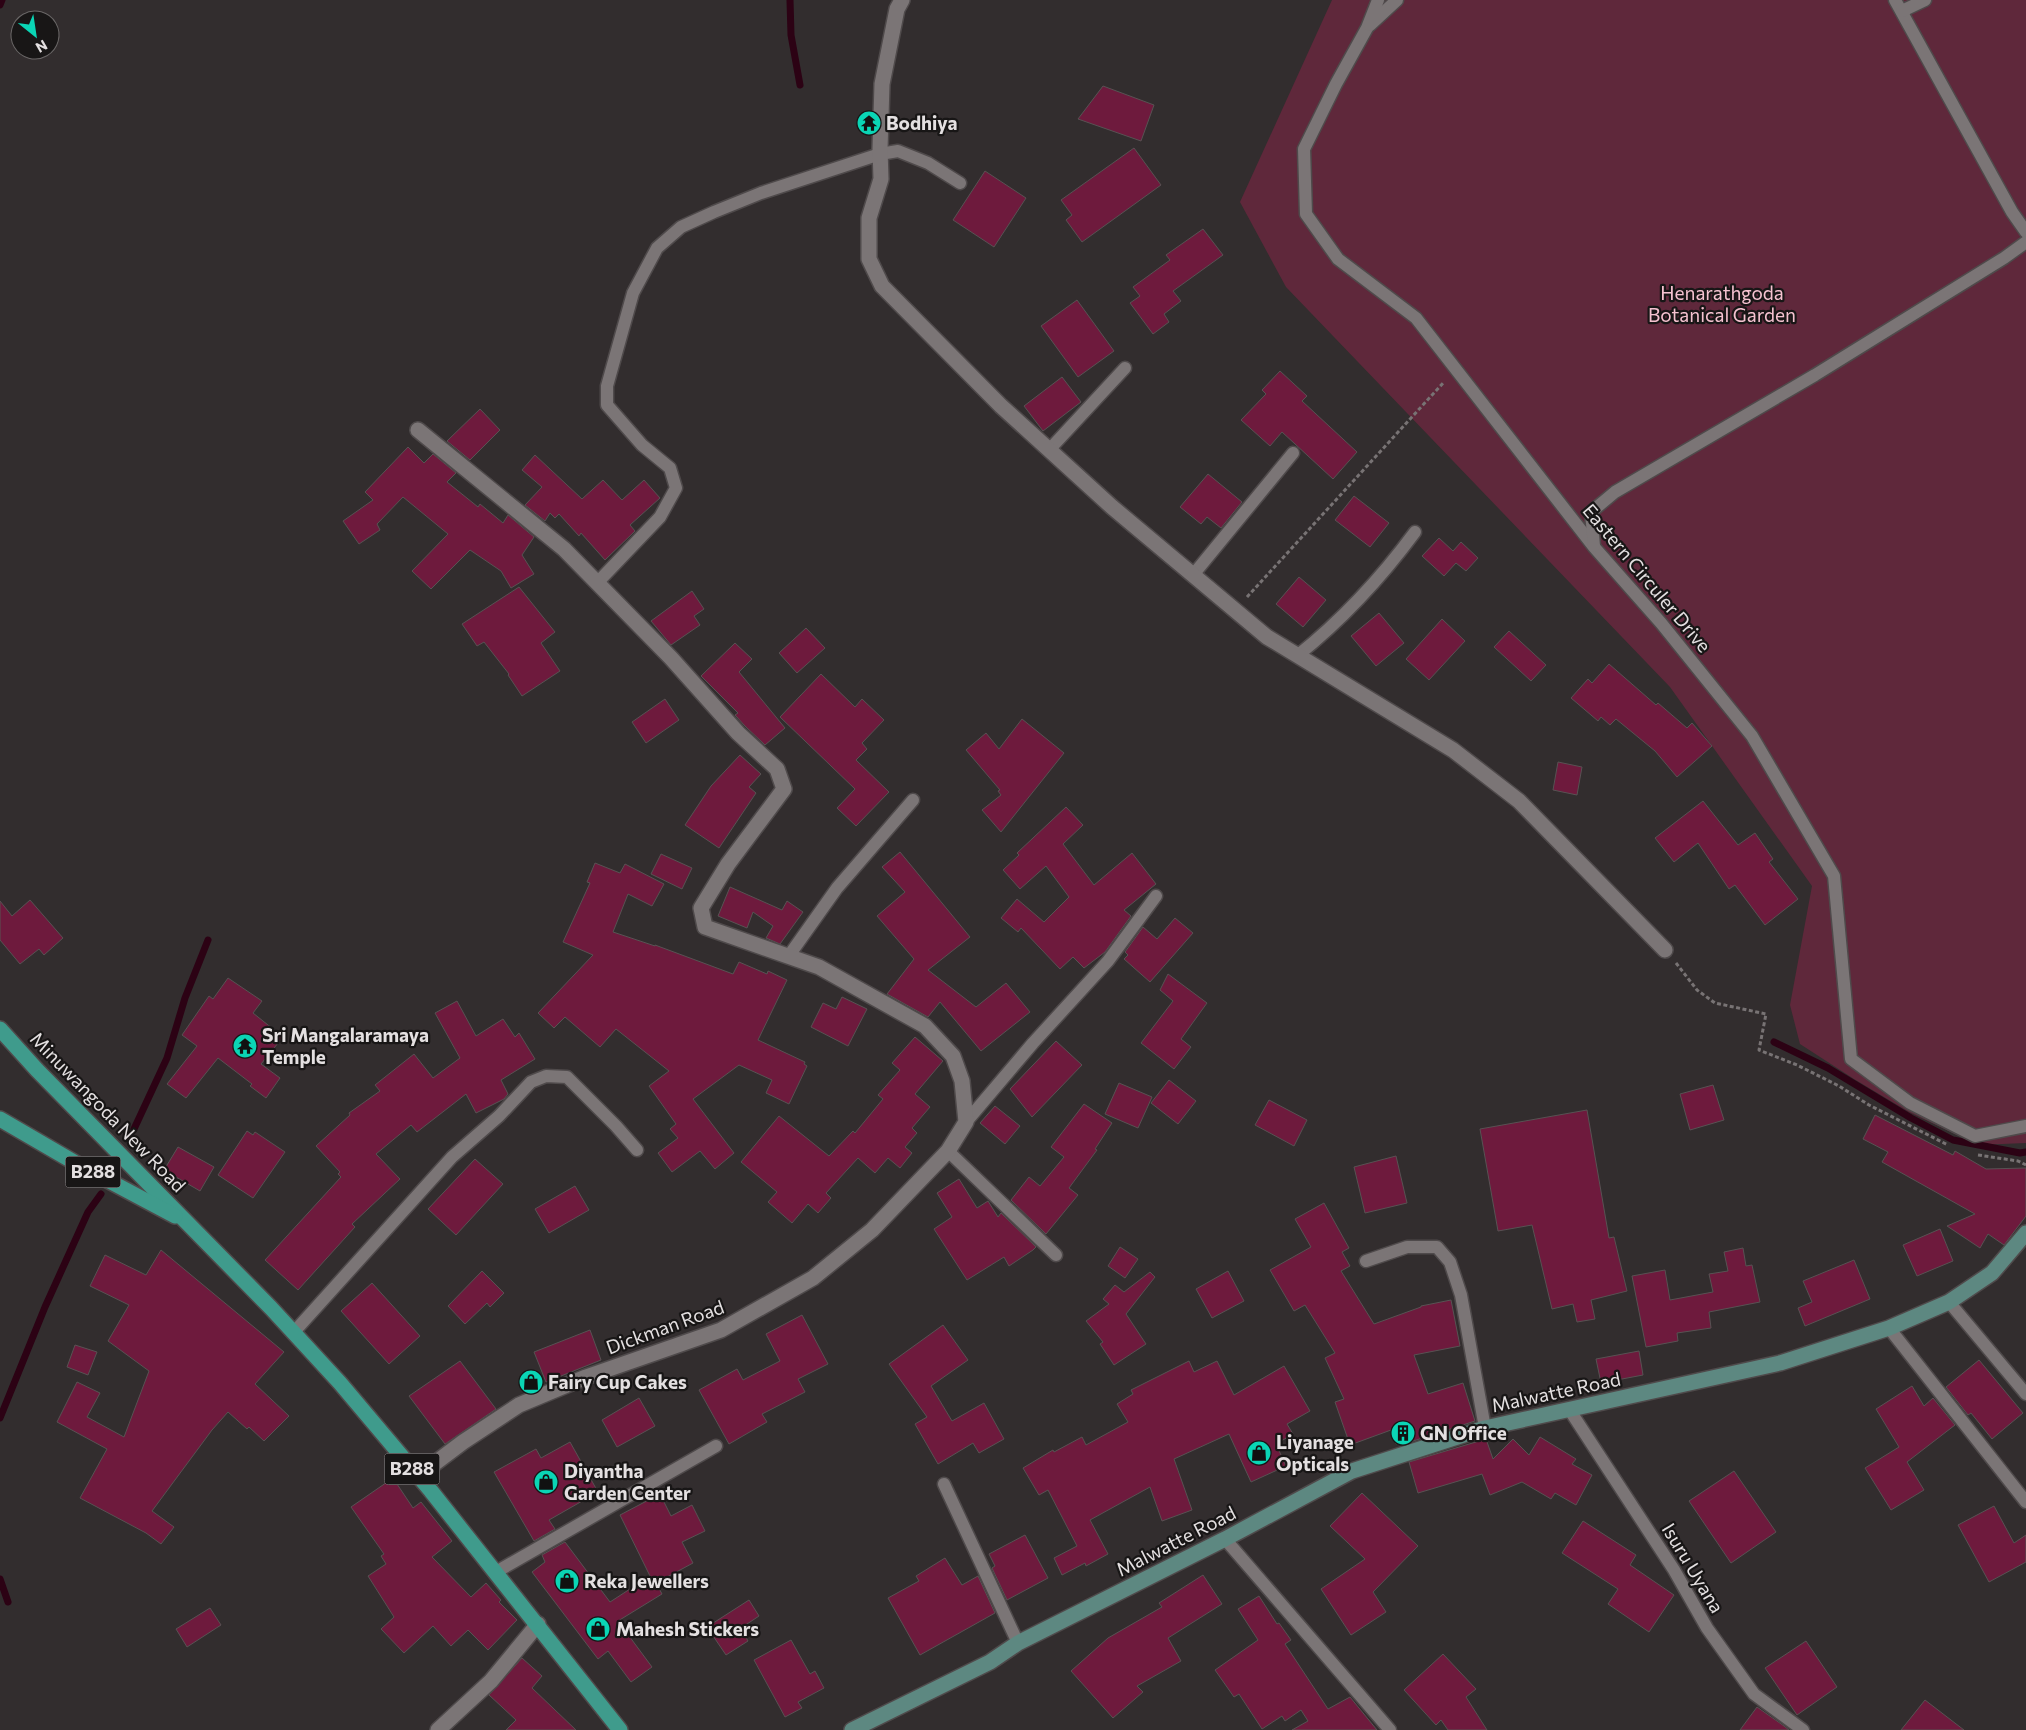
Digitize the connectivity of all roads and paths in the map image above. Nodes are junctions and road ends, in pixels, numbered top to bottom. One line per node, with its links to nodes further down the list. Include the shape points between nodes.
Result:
1 (902, 0): 8 (street, via 897,9 882,84)
2 (1378, 0): 7 (lane, Eastern Circuler Drive)
3 (1397, 0): 7 (lane)
4 (1895, 0): 6 (lane)
5 (1925, 0): 6 (lane)
6 (1902, 11): 10 (lane)
7 (1367, 28): 13 (lane, Eastern Circuler Drive, via 1304,150 1306,214 1338,259 1416,318)
8 (880, 154): 9 (lane, via 898,151 928,163); 15 (street, via 881,179 869,218 869,259 882,286); 20 (lane, via 714,212 681,227 657,248 633,292 606,405 642,445 670,468 676,488 660,517)
9 (960, 183)
10 (2026, 232)
11 (2026, 242): 18 (lane, via 1815,375 1615,492 1591,512)
12 (1126, 368): 15 (lane)
13 (1456, 369): 18 (lane, Eastern Circuler Drive); 21 (path)
14 (418, 430): 20 (street, via 564,549)
15 (1049, 450): 19 (street)
16 (1293, 453): 19 (lane)
17 (1415, 532): 22 (lane, via 1388,568 1325,633)
18 (1594, 547): 30 (lane, Eastern Circuler Drive, via 1661,622 1752,736 1834,876 1851,1059 1910,1103 1975,1136)
19 (1193, 575): 21 (street)
20 (597, 582): 26 (street, via 738,733 778,769 784,790 728,864 701,908 705,927)
21 (1235, 610): 22 (street, via 1266,637)
22 (1297, 656): 25 (street, via 1454,750 1519,801)
23 (913, 800): 26 (lane, via 837,888)
24 (1156, 896): 29 (lane, via 1108,961)
25 (1665, 950): 31 (path, via 1697,990 1715,1003 1766,1014 1759,1050 1797,1065)
26 (788, 957): 29 (street, via 819,967 925,1026 954,1056 962,1081)
27 (0, 1029): 36 (main road, Minuwangoda New Road)
28 (0, 1119): 36 (main road, B288)
29 (966, 1122): 33 (street, Dickman Road)
30 (2026, 1126)
31 (1950, 1145)
32 (637, 1150): 42 (lane, via 566,1077 546,1076 531,1082 499,1116 452,1157)
33 (948, 1151): 38 (lane); 47 (street, Dickman Road, via 872,1230 813,1278 721,1330 586,1377 519,1405)
34 (1976, 1154): 35 (path)
35 (2026, 1165)
36 (187, 1223): 42 (main road, B288)
37 (2026, 1233): 40 (street, Malwatte Road, via 1992,1273)
38 (1056, 1255)
39 (1366, 1261): 45 (lane, via 1407,1247 1437,1247 1450,1262 1461,1295)
40 (1949, 1302): 41 (street, Malwatte Road); 43 (lane)
41 (1889, 1328): 44 (street, Malwatte Road, via 1780,1363); 49 (lane)
42 (294, 1332): 47 (main road, B288)
43 (2026, 1394)
44 (1569, 1409): 45 (street, Malwatte Road); 58 (lane, Isuru Uyana, via 1674,1570 1707,1628 1754,1694)
45 (1485, 1428): 50 (street, Malwatte Road, via 1352,1471)
46 (716, 1446): 51 (lane)
47 (418, 1476): 51 (main road, B288)
48 (944, 1484): 53 (lane)
49 (2026, 1502)
50 (1225, 1539): 53 (street, Malwatte Road); 57 (lane)
51 (496, 1572): 52 (main road, B288)
52 (538, 1624): 54 (street, via 490,1681); 55 (main road, B288)
53 (1018, 1643): 56 (street, Malwatte Road, via 990,1662)
54 (438, 1730)
55 (620, 1730)
56 (852, 1730)
57 (1390, 1730)
58 (1802, 1730)

